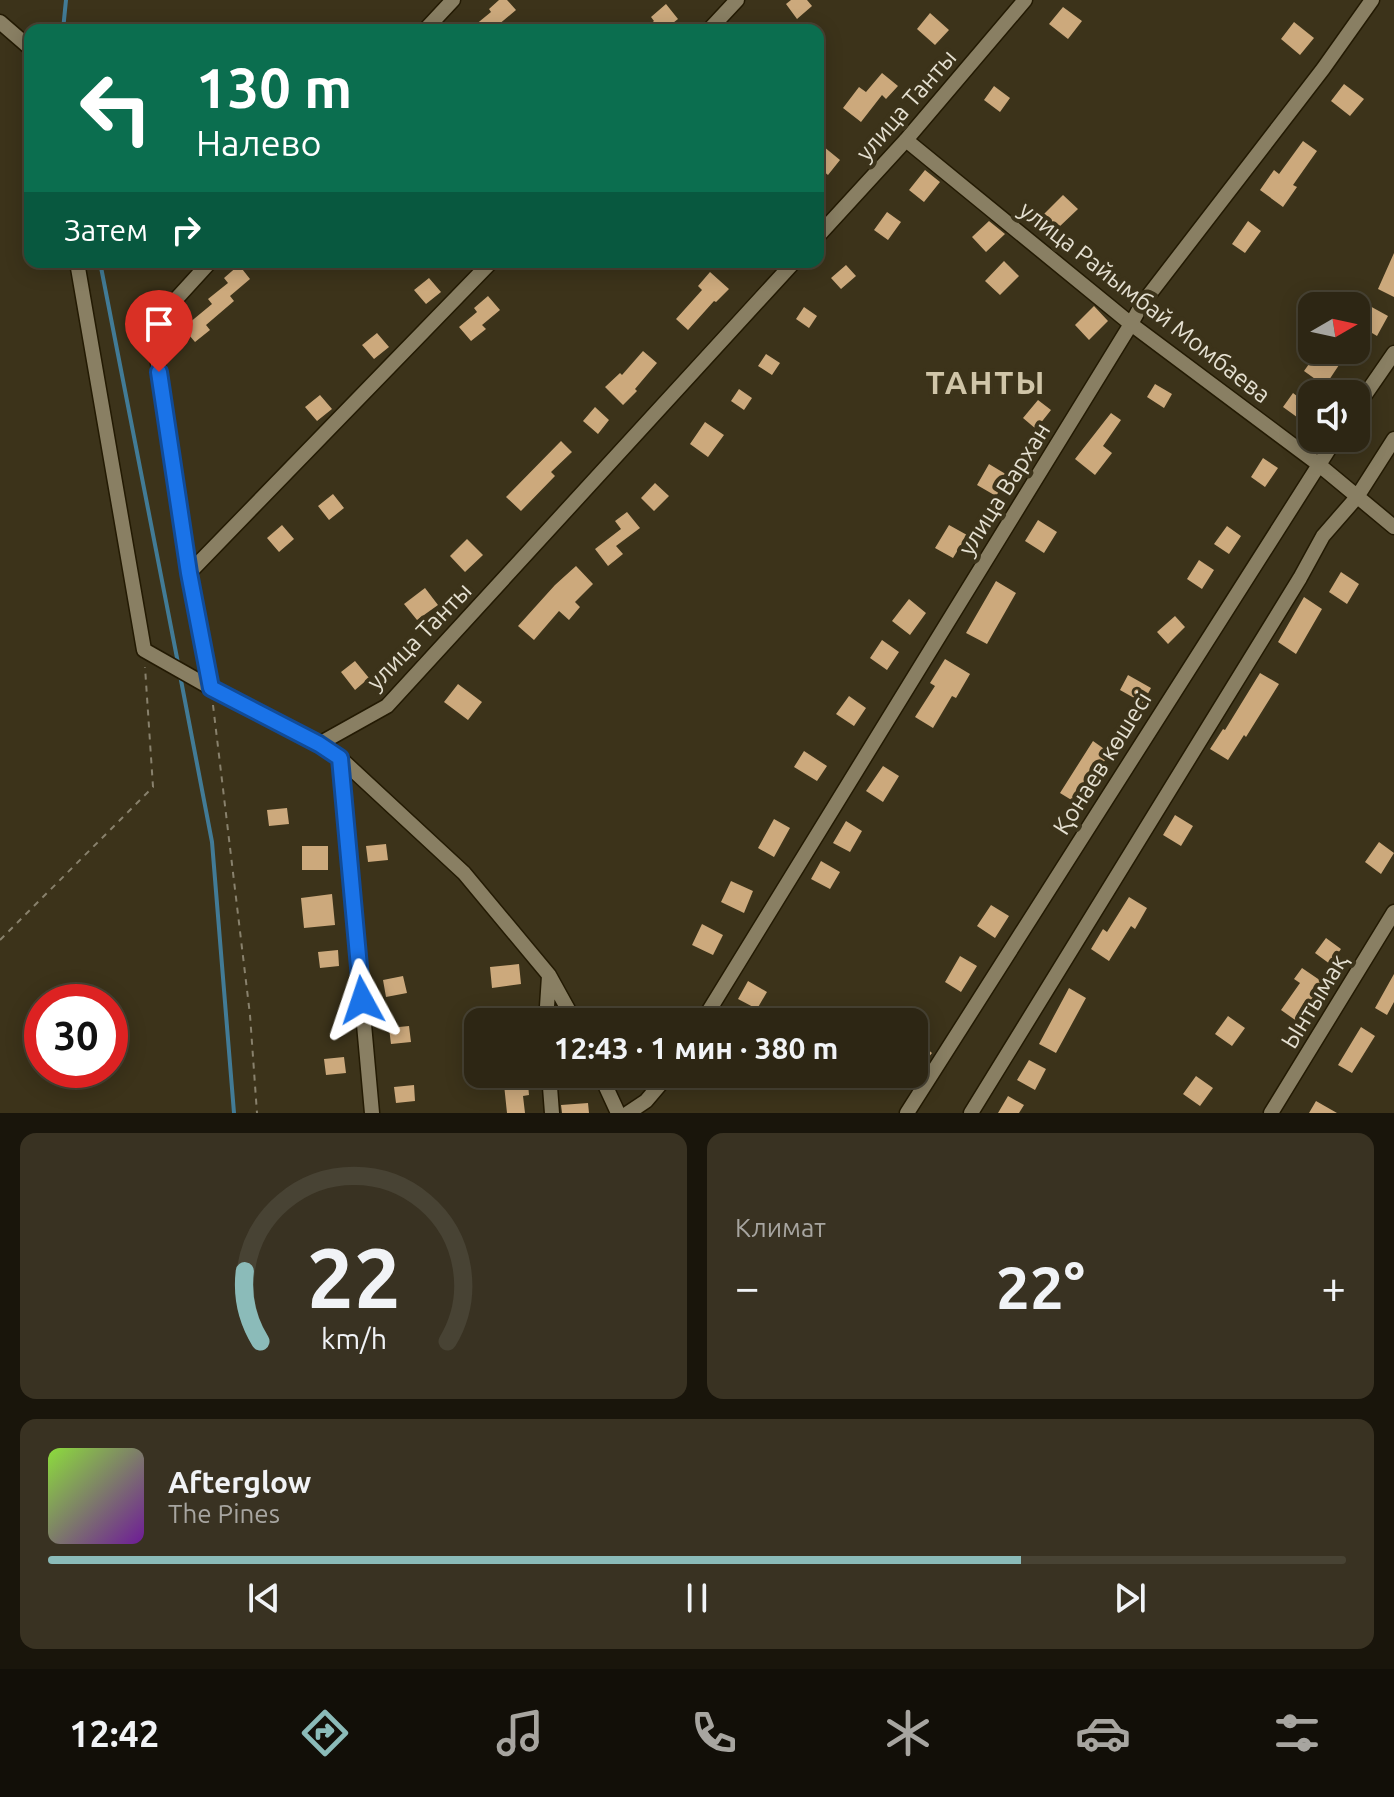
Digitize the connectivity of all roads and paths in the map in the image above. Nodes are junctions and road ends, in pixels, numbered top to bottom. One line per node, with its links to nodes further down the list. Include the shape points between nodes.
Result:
1 (453, 0): 6 (street)
2 (737, 0): 7 (street)
3 (1025, 0): 9 (street, улица Танты)
4 (1372, 0): 15 (street, улица Вархан)
5 (0, 22): 8 (street)
6 (431, 24)
7 (715, 24)
8 (24, 43)
9 (906, 140): 10 (street, улица Танты); 15 (street, улица Райымбай Момбаева)
10 (824, 229)
11 (78, 268): 24 (street)
12 (205, 268): 23 (street, via 157,320 155,343)
13 (485, 268): 23 (street)
14 (788, 268): 26 (street, улица Танты, via 387,706)
15 (1131, 324): 20 (street, улица Райымбай Момбаева); 33 (street, улица Вархан)
16 (1394, 353): 17 (street)
17 (1370, 388)
18 (1394, 439): 21 (street)
19 (1326, 452): 20 (street, Қонаев көшесі)
20 (1318, 464): 21 (street, улица Райымбай Момбаева); 42 (street, Қонаев көшесі)
21 (1357, 497): 22 (street, улица Райымбай Момбаева); 43 (street, via 1323,536)
22 (1394, 527)
23 (189, 573): 25 (street)
24 (144, 650): 25 (street); 29 (path, via 153,787)
25 (211, 688): 26 (street); 37 (path)
26 (319, 744): 27 (street)
27 (340, 758): 30 (street, via 464,873); 38 (street)
28 (1394, 912): 44 (street, Ынтымақ)
29 (0, 940)
30 (549, 975): 31 (street); 32 (street)
31 (547, 1008)
32 (567, 1008)
33 (711, 1008)
34 (550, 1088): 39 (street)
35 (606, 1088): 40 (street)
36 (657, 1088): 41 (street)
37 (257, 1113)
38 (372, 1113)
39 (552, 1113)
40 (618, 1113)
41 (628, 1113)
42 (907, 1113)
43 (971, 1113)
44 (1271, 1113)

